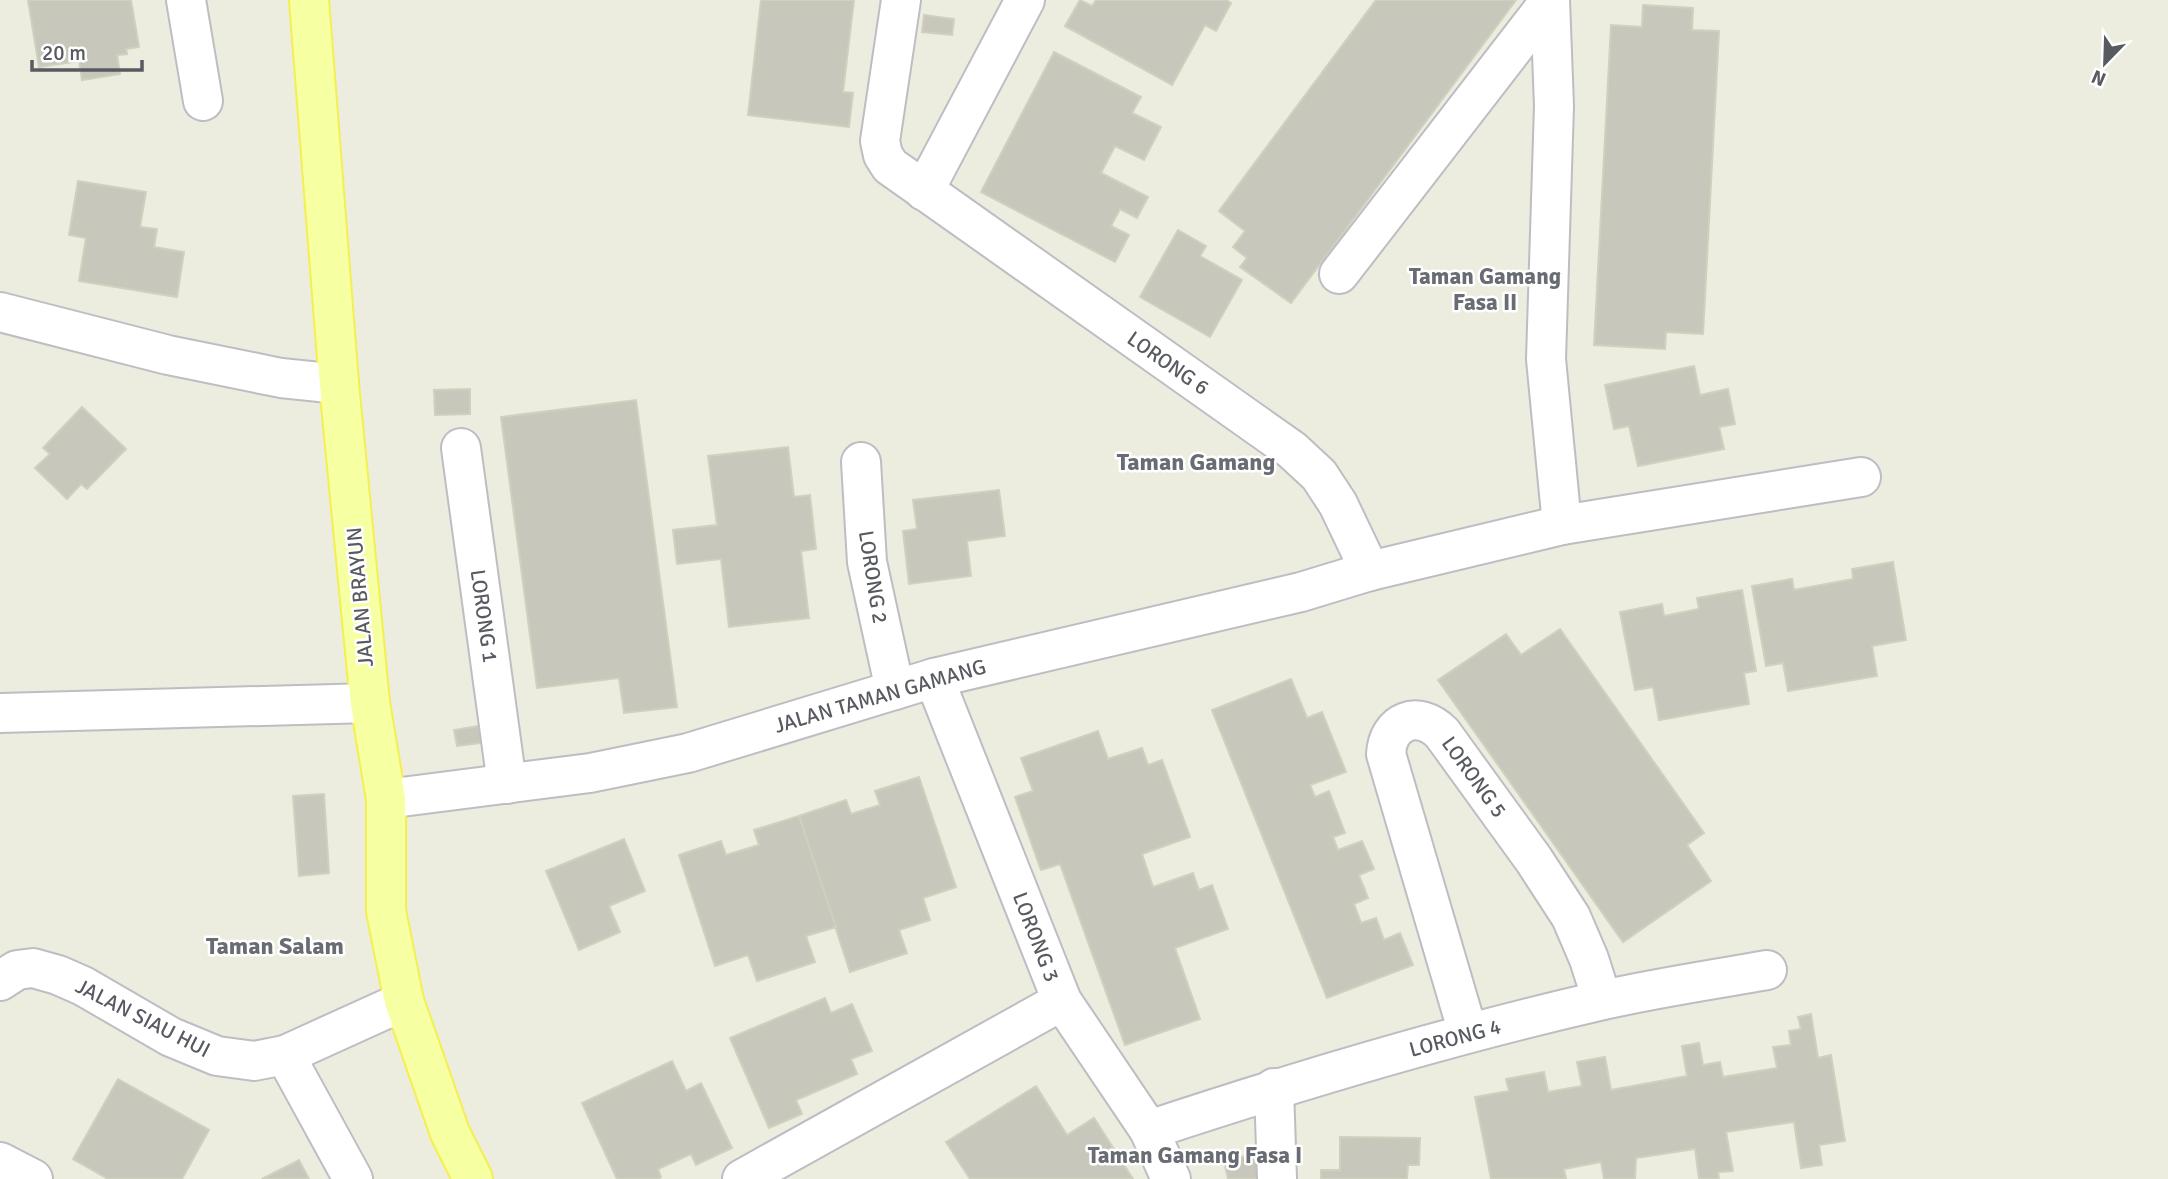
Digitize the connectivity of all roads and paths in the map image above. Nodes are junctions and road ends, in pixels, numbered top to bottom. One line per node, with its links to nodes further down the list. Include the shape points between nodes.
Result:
1 (186, 0): 6 (street)
2 (309, 0): 10 (main road, JALAN BRAYUN)
3 (901, 0): 7 (street, LORONG 6, via 880,142 890,166)
4 (1025, 0): 7 (street)
5 (1549, 1): 8 (street); 14 (street, via 1554,106 1546,359)
6 (203, 101)
7 (925, 191): 15 (street, LORONG 6, via 1292,450 1319,475 1338,504)
8 (1339, 274)
9 (0, 312): 10 (street, via 180,358)
10 (339, 384): 18 (main road, JALAN BRAYUN)
11 (461, 448): 20 (street, LORONG 1)
12 (861, 462): 17 (street, LORONG 2, via 867,562)
13 (1861, 477): 14 (street, JALAN TAMAN GAMANG)
14 (1562, 525): 15 (street, JALAN TAMAN GAMANG)
15 (1370, 571): 16 (street, JALAN TAMAN GAMANG, via 1301,592)
16 (934, 678): 17 (street, JALAN TAMAN GAMANG); 26 (street, LORONG 3)
17 (895, 690): 20 (street, JALAN TAMAN GAMANG, via 688,753)
18 (370, 703): 19 (street); 21 (main road, JALAN BRAYUN)
19 (0, 713)
20 (507, 784): 21 (street, JALAN TAMAN GAMANG)
21 (386, 799): 25 (main road, JALAN BRAYUN, via 386,911)
22 (1767, 970): 24 (street, LORONG 4)
23 (0, 981): 28 (street, JALAN SIAU HUI, via 17,970 33,968 83,986 171,1037 217,1056 254,1061)
24 (1602, 1000): 27 (street, LORONG 4); 27 (street, LORONG 5, via 1571,916 1534,860 1442,733 1426,721 1406,722 1391,735 1386,754)
25 (404, 1001): 28 (street, JALAN SIAU HUI); 34 (main road, JALAN BRAYUN, via 450,1133)
26 (1062, 1001): 30 (street, LORONG 3); 35 (street)
27 (1468, 1033): 29 (street, LORONG 4)
28 (285, 1055): 33 (street)
29 (1274, 1088): 30 (street, LORONG 4); 37 (street)
30 (1149, 1130): 36 (street, LORONG 3)
31 (0, 1161): 32 (street)
32 (33, 1179)
33 (353, 1179)
34 (473, 1179)
35 (742, 1179)
36 (1171, 1179)
37 (1277, 1179)

